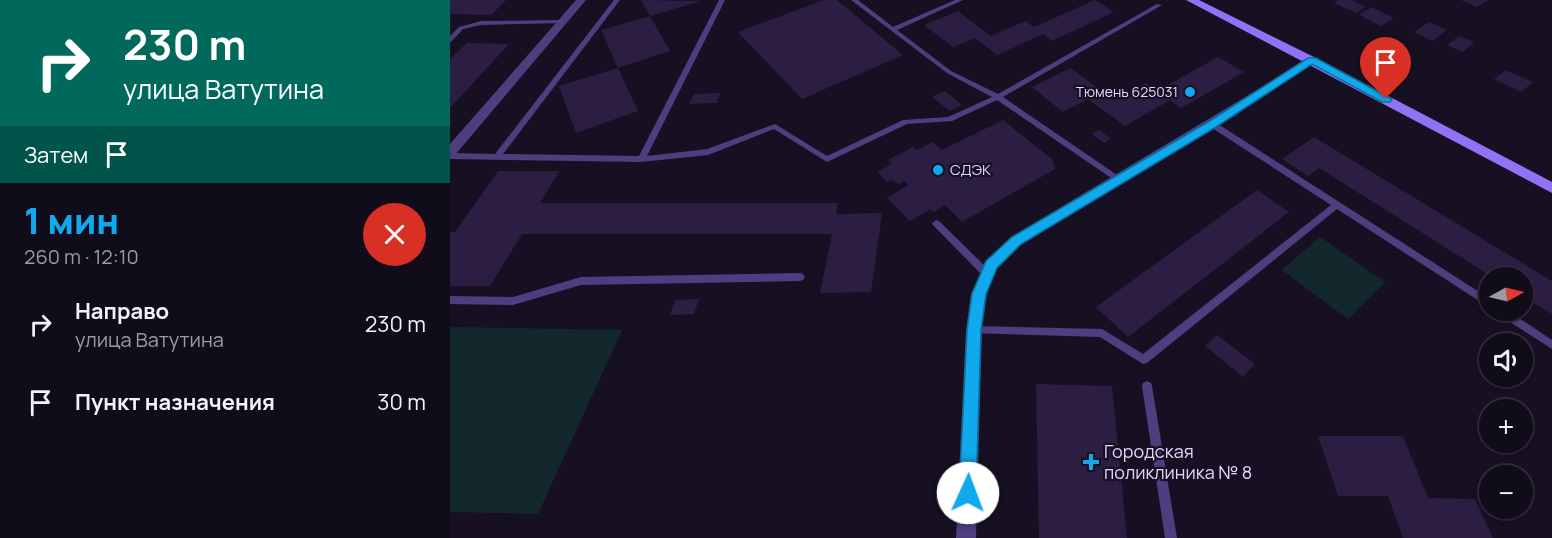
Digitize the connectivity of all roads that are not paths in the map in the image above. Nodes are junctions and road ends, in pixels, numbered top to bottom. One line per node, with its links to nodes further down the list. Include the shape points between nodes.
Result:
1 (581, 0): 8 (street)
2 (617, 0): 15 (lane)
3 (722, 0): 16 (lane)
4 (854, 0): 9 (lane)
5 (960, 0): 9 (lane)
6 (1191, 0): 11 (main road)
7 (1159, 5): 12 (lane)
8 (562, 22): 10 (lane, via 480,22 461,28); 14 (street)
9 (893, 29): 12 (lane, via 949,72)
10 (450, 40)
11 (1312, 60): 13 (street); 18 (main road)
12 (998, 97): 16 (lane, via 949,119 906,122 827,159 775,126 708,152); 17 (lane)
13 (1212, 124): 17 (street); 19 (lane)
14 (450, 154): 15 (lane)
15 (497, 157): 16 (lane)
16 (641, 159)
17 (1117, 179): 21 (street, via 1016,241)
18 (1552, 188)
19 (1336, 205): 23 (lane); 26 (lane, via 1143,360 1102,333)
20 (936, 223): 21 (lane)
21 (987, 274): 26 (street, via 979,294)
22 (800, 277): 24 (lane, via 581,281 513,301)
23 (1479, 297)
24 (450, 300)
25 (1516, 321): 27 (lane)
26 (974, 330): 29 (street)
27 (1552, 345)
28 (1147, 386): 30 (lane)
29 (966, 538)
30 (1171, 538)

